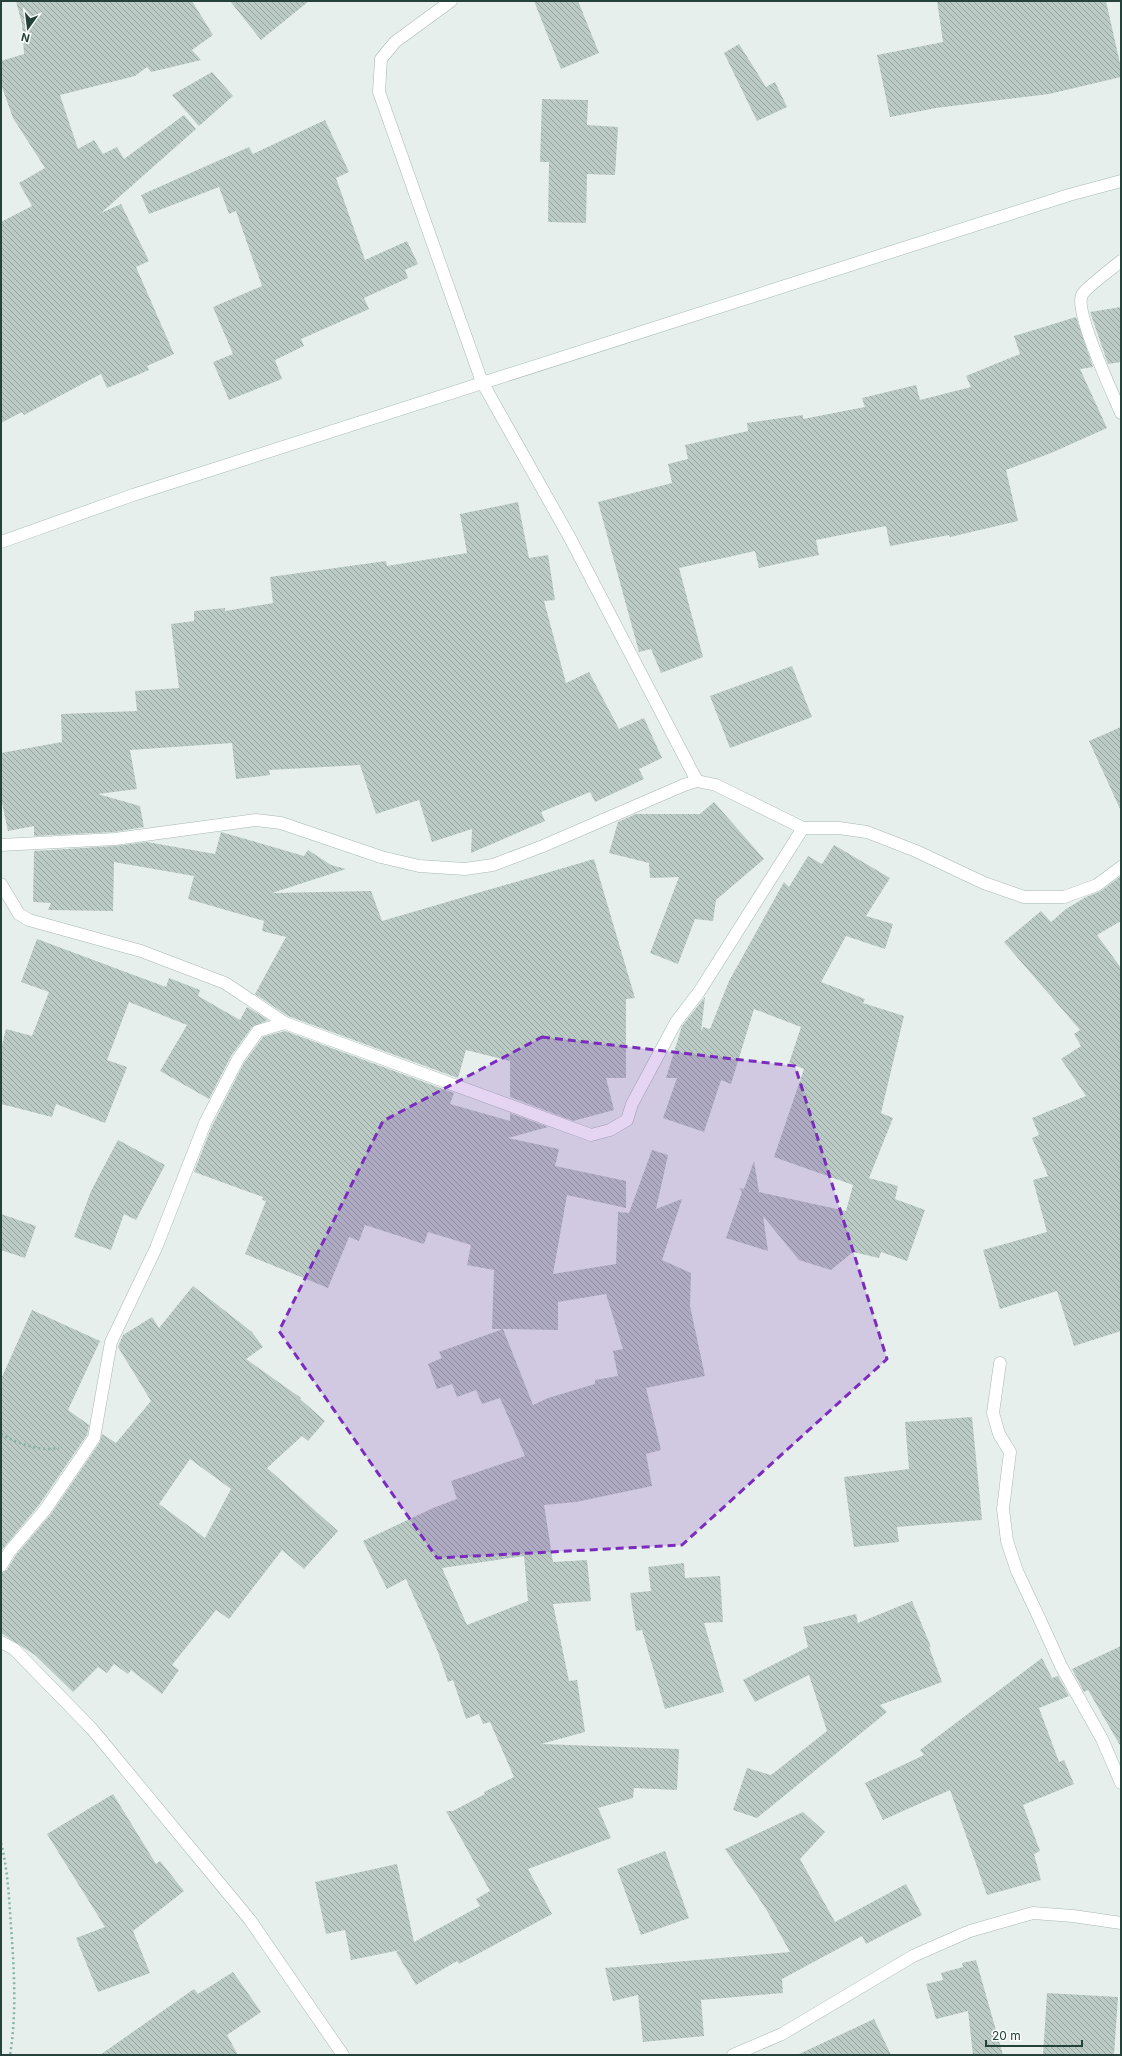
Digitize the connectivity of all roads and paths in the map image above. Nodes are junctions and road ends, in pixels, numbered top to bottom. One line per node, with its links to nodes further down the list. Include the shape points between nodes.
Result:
1 (451, 1): 4 (street, via 395,42 381,59 379,92)
2 (1121, 181): 4 (street)
3 (1121, 261): 5 (street, via 1082,295 1080,304 1086,329)
4 (482, 382): 6 (street, via 133,495); 7 (street, via 570,538)
5 (1121, 413)
6 (1, 542)
7 (697, 781): 8 (street, via 716,785); 9 (street, via 543,846 500,862 465,869 419,866 382,858 281,823 256,820 116,839)
8 (803, 828): 10 (street, via 839,828 867,832 916,851 984,883 1024,897 1064,897 1096,885); 12 (street, via 699,992 676,1022 632,1104 627,1120 610,1130 591,1135)
9 (1, 845)
10 (1121, 867)
11 (1, 884): 12 (street, via 18,914 29,920 141,951 225,984)
12 (285, 1023): 15 (street, via 258,1031 238,1059 205,1123 156,1248 111,1342)
13 (1000, 1363): 18 (street, via 993,1413 999,1434 1010,1452 1003,1509 1007,1542 1017,1571 1061,1666 1102,1739)
14 (1, 1434): 15 (path, via 24,1444 50,1450)
15 (94, 1438): 16 (street)
16 (1, 1566)
17 (1, 1642): 22 (street, via 14,1648 92,1729 128,1772 250,1920)
18 (1121, 1783)
19 (1, 1843): 21 (path, via 7,1868 14,1969 13,2039)
20 (1121, 1923): 23 (street, via 1033,1914 970,1931 913,1956 782,2034)
21 (10, 2055)
22 (343, 2055)
23 (733, 2055)

